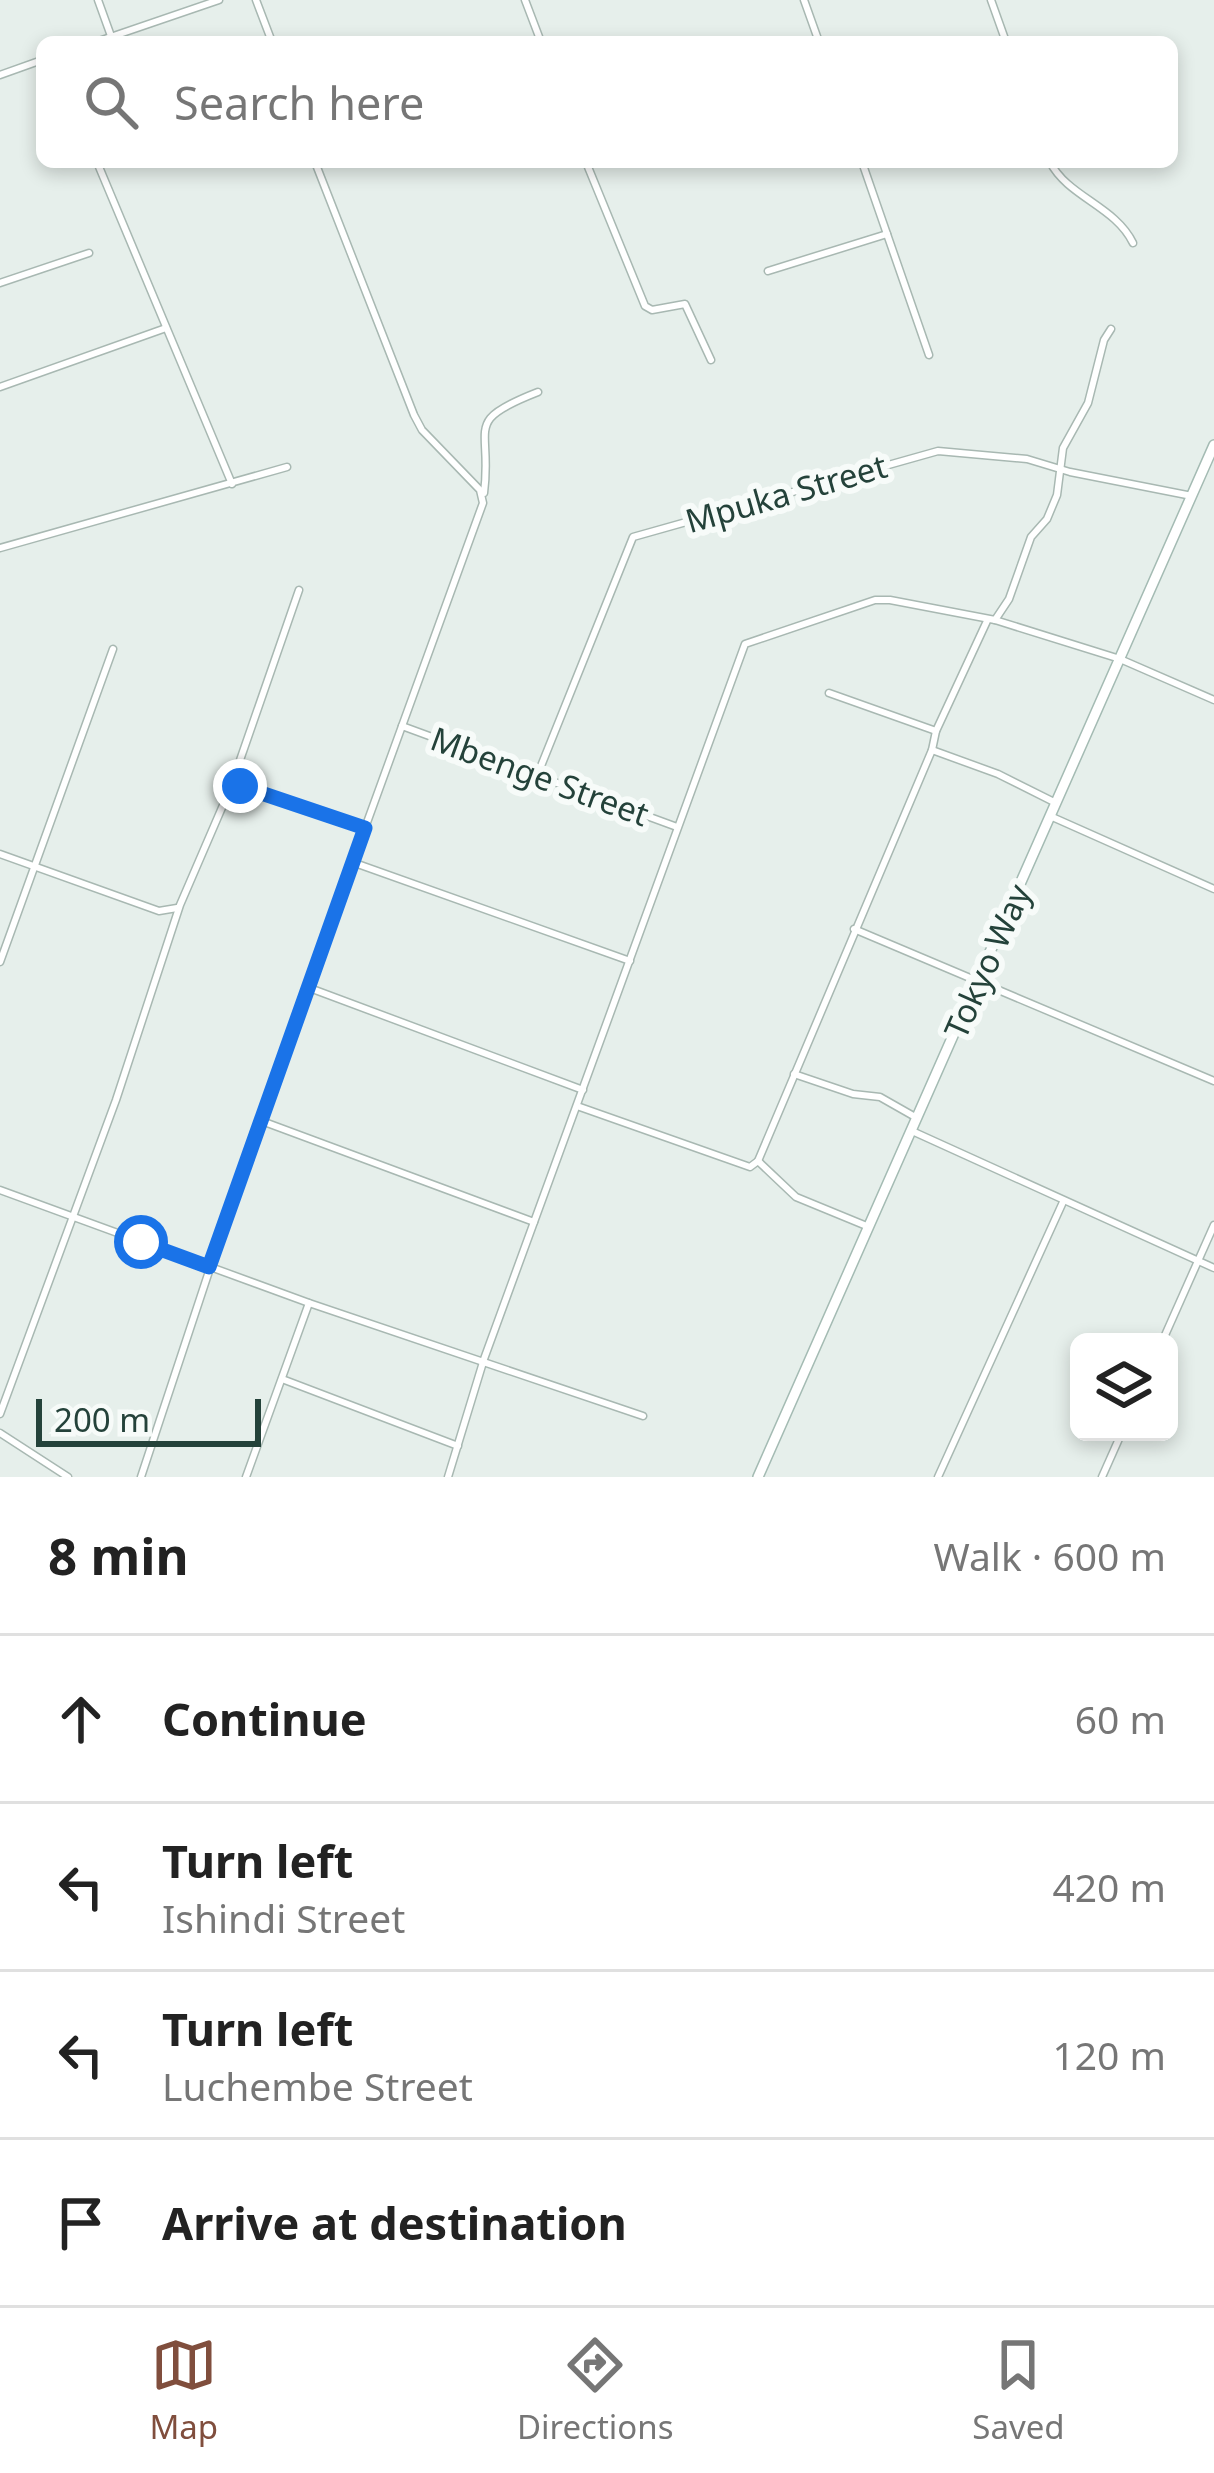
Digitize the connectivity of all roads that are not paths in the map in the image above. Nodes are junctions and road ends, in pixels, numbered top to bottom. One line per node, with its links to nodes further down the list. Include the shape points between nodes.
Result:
1 (98, 0): 7 (street)
2 (219, 0): 8 (street)
3 (256, 0): 9 (street)
4 (524, 0): 10 (street)
5 (804, 0): 11 (street)
6 (991, 0): 12 (street)
7 (111, 36)
8 (114, 36)
9 (270, 36)
10 (539, 36)
11 (817, 36)
12 (1004, 36)
13 (36, 62): 14 (street)
14 (0, 75)
15 (99, 168): 25 (street)
16 (317, 168): 36 (street, via 414,415)
17 (588, 168): 28 (street, via 645,306 685,304)
18 (864, 168): 20 (street)
19 (1053, 168): 21 (street, via 1112,214)
20 (887, 234): 23 (street); 27 (street)
21 (1133, 243)
22 (89, 253): 24 (street)
23 (768, 271)
24 (0, 283)
25 (166, 328): 29 (street); 34 (street)
26 (1111, 329): 33 (street)
27 (929, 355)
28 (710, 360)
29 (0, 387)
30 (538, 392): 36 (street, via 487,420)
31 (1214, 446): 35 (street, Tokyo Way)
32 (287, 467): 34 (street)
33 (1060, 469): 35 (street, Mpuka Street); 39 (street, via 1047,519); 47 (street, Mpuka Street, via 1005,455 927,453 633,537)
34 (232, 484): 37 (street)
35 (1192, 496): 41 (street, Tokyo Way)
36 (484, 497): 44 (street)
37 (0, 548)
38 (299, 590): 48 (street)
39 (991, 621): 41 (street); 45 (street); 51 (street, via 883,600 748,641)
40 (113, 649): 55 (street)
41 (1120, 658): 43 (street); 49 (street, Tokyo Way)
42 (829, 693): 45 (street)
43 (1214, 700)
44 (402, 726): 47 (street, Mbenge Street); 52 (street)
45 (936, 731): 46 (street)
46 (932, 751): 49 (street); 58 (street)
47 (537, 776): 51 (street, Mbenge Street)
48 (230, 789): 52 (street); 57 (street)
49 (1056, 802): 50 (street, Tokyo Way)
50 (1050, 816): 56 (street); 61 (street, Tokyo Way)
51 (677, 827): 59 (street)
52 (365, 828): 54 (street)
53 (0, 854): 55 (street)
54 (352, 862): 59 (street); 62 (street)
55 (34, 867): 57 (street, via 159,911); 60 (street)
56 (1214, 889)
57 (180, 905): 73 (street)
58 (854, 928): 61 (street); 63 (street)
59 (630, 961): 65 (street)
60 (0, 962)
61 (979, 980): 64 (street); 67 (street, Tokyo Way)
62 (307, 987): 65 (street); 68 (street)
63 (794, 1074): 67 (street, via 877,1096); 70 (street)
64 (1214, 1082)
65 (583, 1090): 66 (street)
66 (577, 1106): 70 (street, via 750,1166); 74 (street)
67 (917, 1118): 69 (street, Tokyo Way)
68 (259, 1120): 74 (street); 78 (street)
69 (911, 1131): 72 (street); 76 (street, Tokyo Way)
70 (758, 1161): 76 (street, via 796,1197)
71 (0, 1190): 73 (street)
72 (1063, 1202): 77 (street); 94 (street)
73 (71, 1216): 78 (street); 84 (street)
74 (534, 1222): 82 (street)
75 (1214, 1225): 77 (street)
76 (869, 1226): 93 (street, Tokyo Way)
77 (1198, 1261): 79 (street); 81 (street)
78 (209, 1267): 80 (street); 90 (street)
79 (1214, 1268)
80 (309, 1303): 82 (street); 83 (street)
81 (1166, 1333)
82 (484, 1359): 85 (street); 88 (street)
83 (282, 1379): 88 (street); 91 (street)
84 (0, 1414)
85 (643, 1416)
86 (0, 1433): 89 (street)
87 (1118, 1441): 95 (street)
88 (458, 1447): 92 (street)
89 (68, 1477)
90 (141, 1477)
91 (247, 1477)
92 (448, 1477)
93 (758, 1477)
94 (938, 1477)
95 (1102, 1477)

